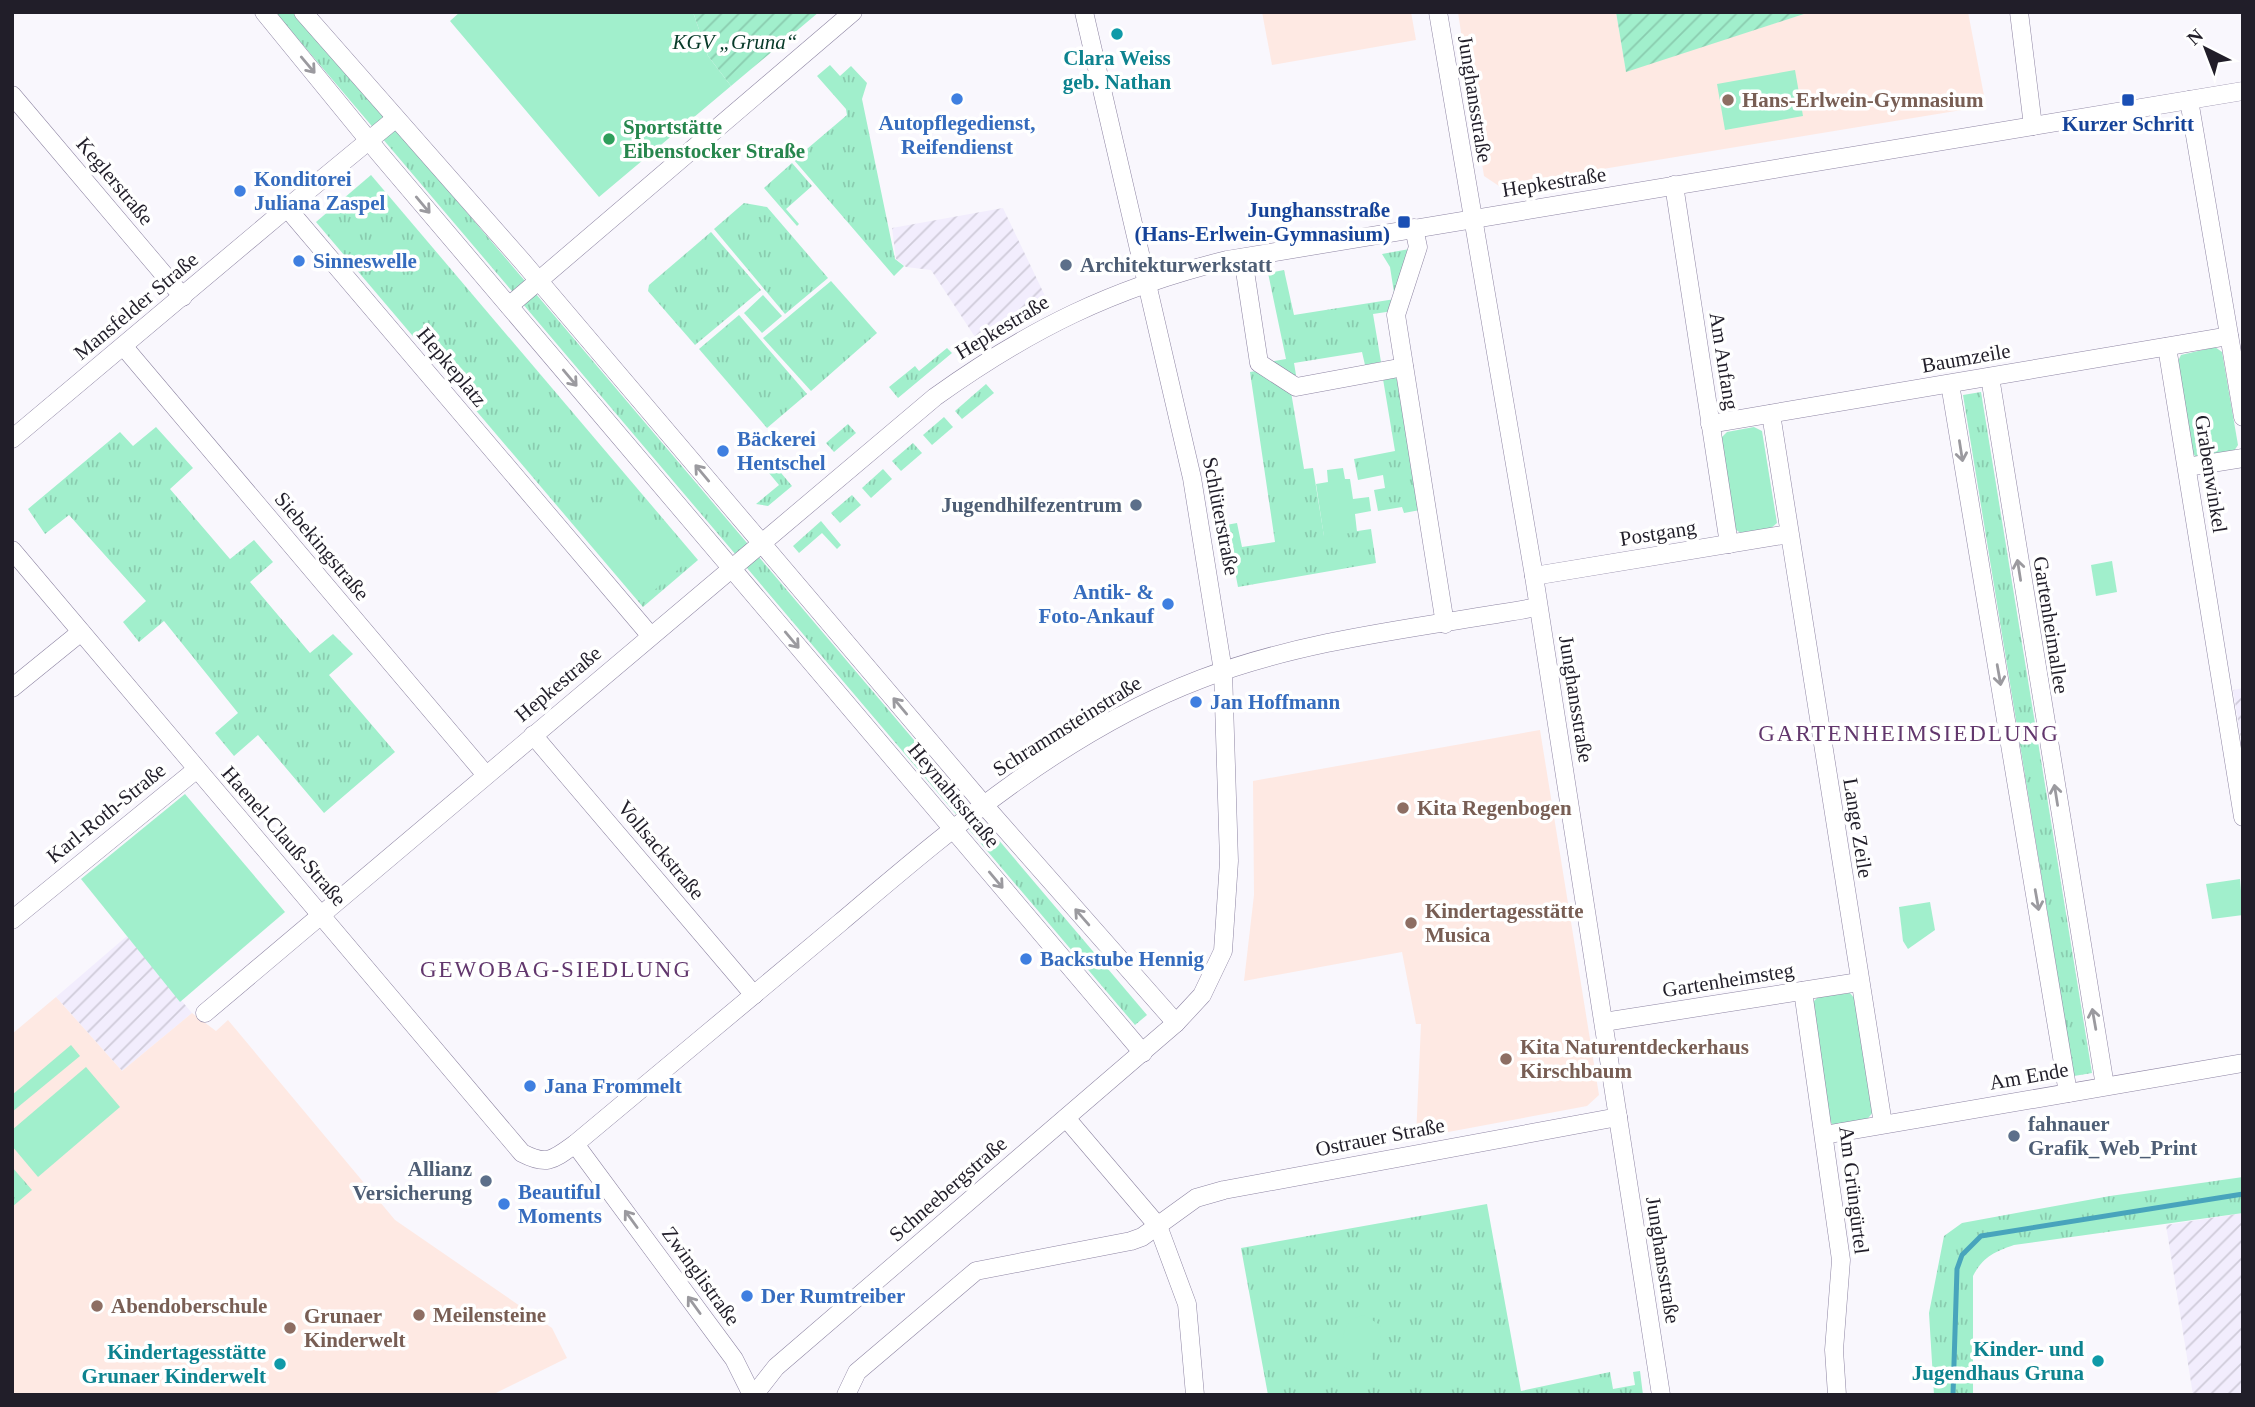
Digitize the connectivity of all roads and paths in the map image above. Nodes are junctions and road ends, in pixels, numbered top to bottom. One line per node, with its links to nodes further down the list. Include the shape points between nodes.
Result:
1 (264, 12): 12 (street, one-way to 12)
2 (303, 12): 10 (street)
3 (853, 12): 18 (street)
4 (1084, 12): 19 (street, Schlüterstraße)
5 (1438, 12): 15 (street, Junghansstraße)
6 (2019, 12): 11 (street)
7 (2243, 91): 9 (street, Hepkestraße)
8 (12, 96): 20 (street, Keglerstraße)
9 (2189, 100): 11 (street, Hepkestraße); 22 (street)
10 (395, 119): 12 (street); 18 (street)
11 (2034, 126): 13 (street, Hepkestraße)
12 (368, 140): 14 (street); 21 (street, one-way to 21)
13 (1674, 185): 15 (street, Hepkestraße); 30 (street, Am Anfang)
14 (288, 208): 20 (street, Mansfelder Straße); 43 (street, Hepkeplatz)
15 (1471, 219): 16 (street, Hepkestraße); 39 (street, Junghansstraße)
16 (1414, 228): 17 (street, Hepkestraße); 25 (street, via 1418,247 1396,315)
17 (1243, 258): 19 (street, Hepkestraße); 25 (street, via 1259,363 1296,387)
18 (539, 281): 21 (street); 35 (street, one-way to 18)
19 (1147, 282): 35 (street, Hepkestraße, via 1073,312 994,355 935,397); 44 (street, Schlüterstraße, via 1197,502)
20 (183, 297): 23 (street, Mansfelder Straße)
21 (509, 306): 38 (street, one-way to 38)
22 (2229, 336): 24 (street, Baumzeile); 29 (street)
23 (124, 346): 31 (street, Mansfelder Straße); 48 (street, Siebekingstraße)
24 (2167, 347): 26 (street, Baumzeile); 33 (street, Grabenwinkel)
25 (1404, 367): 41 (street)
26 (1990, 377): 27 (street, Baumzeile); 62 (street, Gartenheimallee, one-way to 26)
27 (1951, 384): 28 (street, Baumzeile); 63 (street, one-way to 63)
28 (1771, 414): 30 (street, Baumzeile); 34 (street, Lange Zeile)
29 (2243, 417)
30 (1710, 424): 36 (street, Am Anfang)
31 (12, 439)
32 (2243, 458): 33 (street)
33 (2187, 467): 50 (street, Grabenwinkel)
34 (1788, 534): 36 (street, Postgang); 54 (street, Lange Zeile)
35 (761, 542): 38 (street, Hepkestraße); 49 (street, Heynahtsstraße, one-way to 35)
36 (1729, 544): 39 (street, Postgang)
37 (12, 550): 42 (street, Haenel-Clauß-Straße)
38 (731, 567): 43 (street, Hepkestraße); 51 (street, Heynahtsstraße, one-way to 51)
39 (1534, 576): 40 (street, Junghansstraße)
40 (1538, 607): 41 (street, Schrammsteinstraße); 58 (street, Junghansstraße)
41 (1445, 624): 44 (street, Schrammsteinstraße, via 1319,645)
42 (81, 632): 45 (street); 47 (street, Haenel-Clauß-Straße)
43 (650, 635): 46 (street, Hepkestraße)
44 (1223, 671): 49 (street, Schrammsteinstraße, via 1140,705 1056,754); 59 (street, Schlüterstraße, via 1229,861 1223,951 1202,995)
45 (12, 688)
46 (533, 735): 48 (street, Hepkestraße); 56 (street, Vollsackstraße)
47 (197, 769): 52 (street, Haenel-Clauß-Straße); 53 (street, Karl-Roth-Straße)
48 (486, 775): 52 (street, Hepkestraße)
49 (984, 805): 51 (street, Schrammsteinstraße); 59 (street, Heynahtsstraße, one-way to 49)
50 (2243, 817)
51 (952, 828): 56 (street, Schrammsteinstraße); 60 (street, Heynahtsstraße, one-way to 60)
52 (321, 914): 57 (street, Hepkestraße); 69 (street, Haenel-Clauß-Straße)
53 (12, 920)
54 (1859, 982): 55 (street, Gartenheimsteg); 66 (street, Lange Zeile)
55 (1803, 991): 58 (street, Gartenheimsteg); 67 (street, Am Grüngürtel)
56 (754, 995): 68 (street, Schrammsteinstraße)
57 (205, 1013)
58 (1604, 1022): 64 (street, Junghansstraße)
59 (1176, 1023): 60 (street, Schneebergstraße)
60 (1143, 1053): 65 (street, Schneebergstraße)
61 (2243, 1063): 62 (street, Am Ende)
62 (2105, 1086): 63 (street, Am Ende)
63 (2068, 1093): 66 (street, Am Ende)
64 (1618, 1117): 70 (street, Ostrauer Straße, via 1224,1190 1196,1198); 74 (street, Junghansstraße)
65 (1066, 1118): 70 (street); 71 (street, Schneebergstraße, via 776,1367)
66 (1883, 1124): 67 (street, Am Ende)
67 (1824, 1135): 75 (street, Am Grüngürtel, via 1841,1260 1834,1350)
68 (575, 1144): 69 (street, Schrammsteinstraße, via 540,1162); 71 (street, Zwinglistraße, one-way to 68, via 734,1359)
69 (522, 1153)
70 (1158, 1226): 72 (street, via 1131,1241 976,1271 857,1372); 73 (street, via 1187,1304)
71 (753, 1395)
72 (845, 1395)
73 (1195, 1395)
74 (1661, 1395)
75 (1837, 1395)

